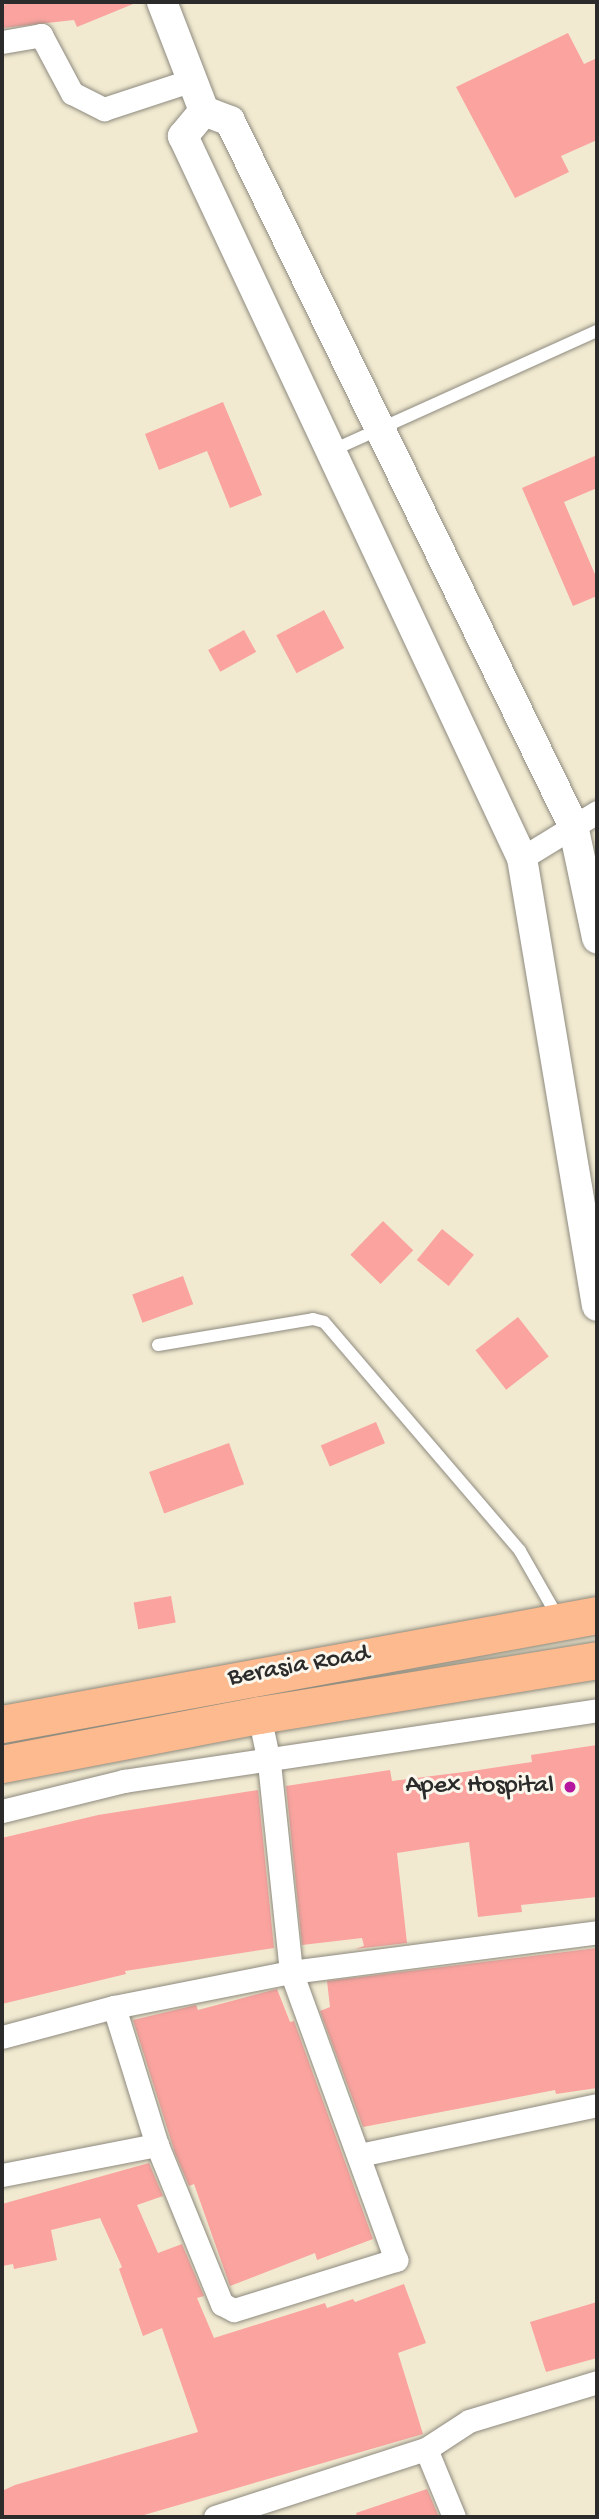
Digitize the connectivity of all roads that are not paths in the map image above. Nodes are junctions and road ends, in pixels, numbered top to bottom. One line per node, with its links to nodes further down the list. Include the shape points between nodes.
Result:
1 (162, 2): 3 (street)
2 (2, 42): 3 (street, via 41,35 72,93 104,109)
3 (192, 80): 4 (street)
4 (204, 111): 6 (street, via 230,121); 7 (street, via 183,135)
5 (597, 331): 6 (lane)
6 (381, 429): 7 (lane); 8 (street)
7 (333, 450): 9 (street)
8 (585, 819): 9 (street); 10 (street)
9 (522, 858): 11 (street)
10 (597, 938)
11 (597, 1306)
12 (158, 1345): 14 (lane, via 313,1319 324,1322 520,1551)
13 (597, 1615): 14 (main road, Berasia Road)
14 (560, 1621): 18 (main road, Berasia Road)
15 (597, 1660): 17 (main road, Berasia Road)
16 (597, 1710): 19 (street)
17 (259, 1715): 19 (street); 20 (main road, Berasia Road)
18 (2, 1724)
19 (269, 1762): 21 (street, via 124,1781); 23 (street)
20 (2, 1765)
21 (2, 1811)
22 (597, 1932): 23 (street)
23 (290, 1972): 24 (street); 28 (street)
24 (114, 2007): 25 (street); 27 (street)
25 (2, 2037)
26 (597, 2105): 28 (street)
27 (157, 2146): 28 (street, via 222,2304 234,2310 396,2260); 29 (street)
28 (360, 2155)
29 (2, 2175)
30 (597, 2382): 31 (street, via 469,2421)
31 (426, 2449): 32 (street); 33 (street)
32 (215, 2517)
33 (454, 2517)

